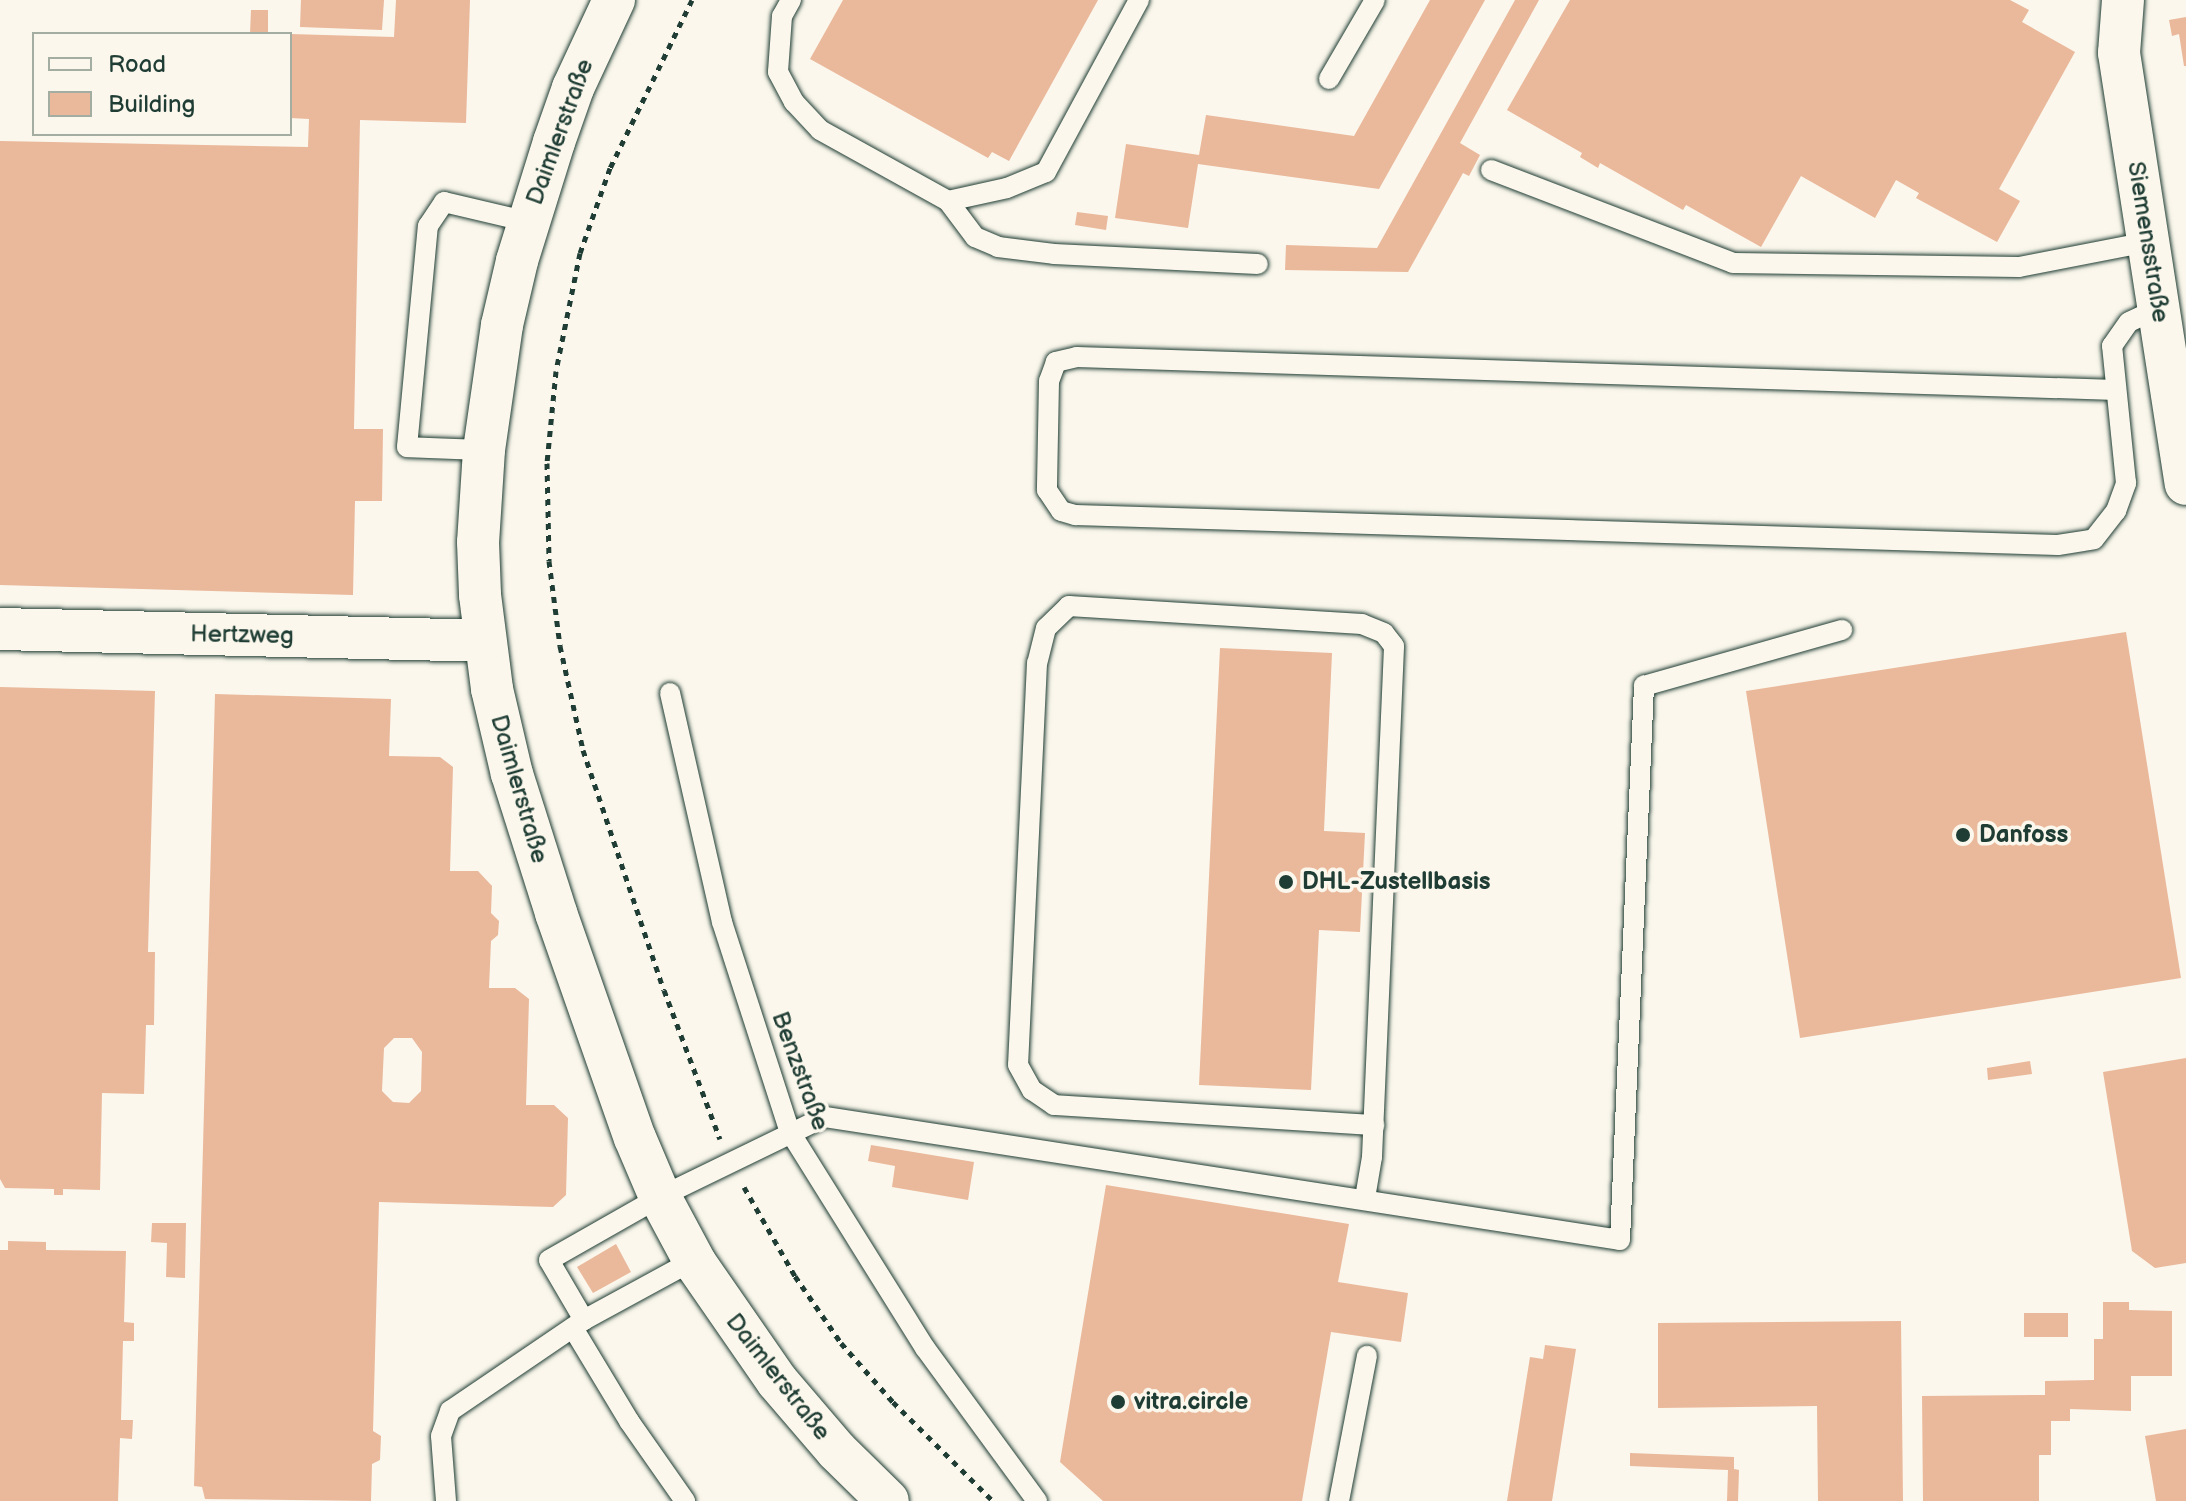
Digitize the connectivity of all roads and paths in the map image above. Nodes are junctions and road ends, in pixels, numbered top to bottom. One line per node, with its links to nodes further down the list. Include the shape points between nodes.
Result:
1 (614, 0): 10 (street, Daimlerstraße, via 573,88)
2 (692, 0): 23 (path, via 610,168 580,253 556,371 547,463 549,561 560,646 583,750)
3 (791, 0): 9 (lane, via 782,16 778,72 794,102 820,130)
4 (1139, 0): 9 (lane, via 1046,172 1007,188)
5 (1375, 0): 7 (lane)
6 (2123, 0): 11 (street, Siemensstraße, via 2119,53)
7 (1329, 79)
8 (1491, 170): 11 (lane, via 1733,263 2019,267)
9 (948, 201): 12 (lane, via 975,237 998,247)
10 (529, 222): 15 (street, Daimlerstraße, via 502,325); 15 (lane, via 444,202 428,226 407,447)
11 (2148, 242): 13 (street, Siemensstraße)
12 (1258, 264)
13 (2159, 308): 14 (lane, via 2129,322 2112,346); 16 (street, Siemensstraße)
14 (2116, 390): 14 (lane, via 2126,483 2116,511 2094,539 2058,545 1075,515 1061,511 1047,490 1049,381 1056,362 1077,357)
15 (484, 450): 19 (street, Daimlerstraße, via 478,542)
16 (2186, 484)
17 (0, 629): 19 (street, Hertzweg)
18 (1842, 630): 26 (lane, via 1644,686 1620,1240)
19 (484, 641): 25 (street, Daimlerstraße, via 528,830 611,1073)
20 (670, 693): 22 (lane, Benzstraße, via 722,922)
21 (1374, 1125): 21 (lane, via 1394,646 1384,633 1362,624 1069,606 1046,628 1037,663 1018,1065 1032,1090 1054,1105); 26 (lane)
22 (790, 1132): 25 (lane); 26 (lane, via 825,1117); 34 (lane, Benzstraße, via 925,1348)
23 (720, 1141)
24 (739, 1176): 33 (path, via 795,1276 841,1343)
25 (660, 1197): 27 (street, Daimlerstraße); 28 (lane, via 549,1260)
26 (1365, 1198)
27 (694, 1260): 28 (lane); 32 (street, Daimlerstraße, via 777,1381)
28 (578, 1324): 30 (lane, via 450,1411 441,1436); 31 (lane, via 629,1421)
29 (1367, 1356): 35 (lane)
30 (446, 1501)
31 (685, 1501)
32 (888, 1501)
33 (993, 1501)
34 (1037, 1501)
35 (1339, 1501)

